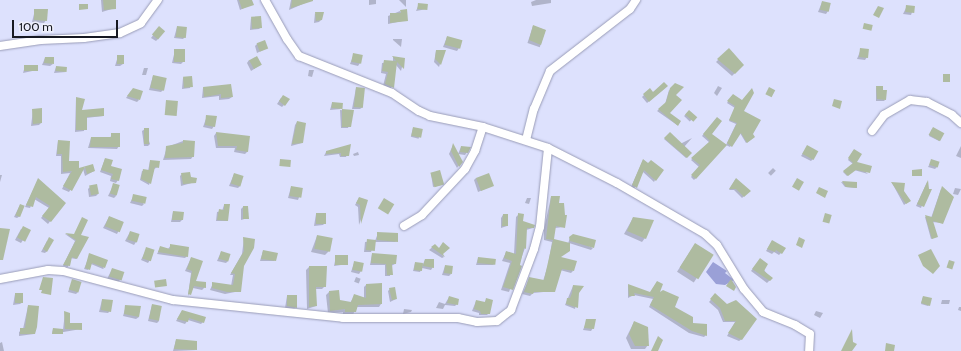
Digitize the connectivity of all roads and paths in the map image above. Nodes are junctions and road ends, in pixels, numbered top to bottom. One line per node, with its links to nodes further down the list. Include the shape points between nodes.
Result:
1 (158, 0): 4 (street, via 141,23 120,33)
2 (265, 0): 6 (street, via 286,39 300,56 392,93 430,116)
3 (636, 0): 8 (street, via 630,9 550,71 534,109)
4 (0, 46)
5 (961, 123): 7 (street, via 952,115 927,102 910,100 884,115)
6 (483, 127): 8 (street); 10 (street, via 475,151 465,169 422,215)
7 (872, 131)
8 (526, 140): 9 (street)
9 (548, 148): 11 (street, via 540,227 534,249 511,310 497,321 477,322 458,318 343,318 173,300 104,284 63,271 48,270); 12 (street, via 637,194 712,239 744,289 763,312 810,334)
10 (404, 226)
11 (0, 279)
12 (809, 351)

